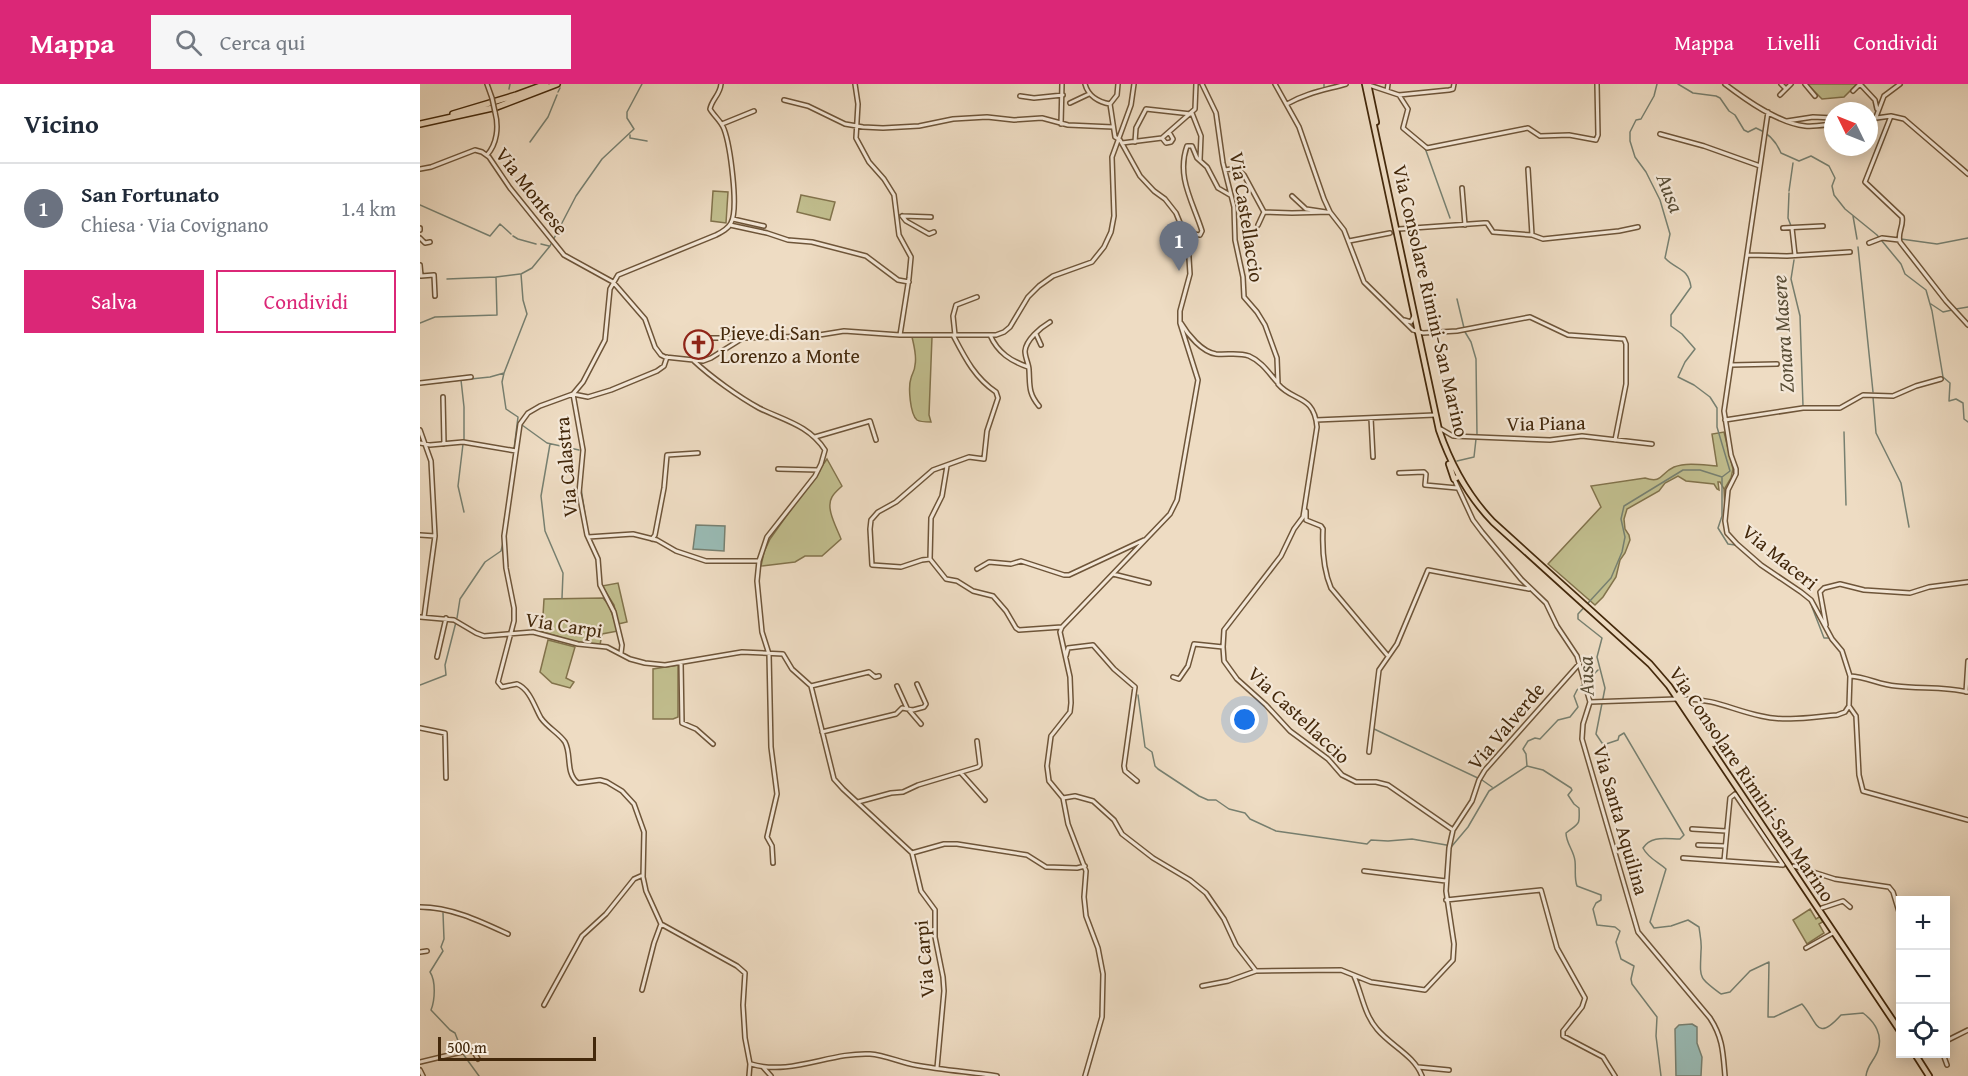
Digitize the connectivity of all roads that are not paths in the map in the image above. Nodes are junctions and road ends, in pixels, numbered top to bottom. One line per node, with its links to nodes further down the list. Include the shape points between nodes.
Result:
1 (487, 84): 59 (street, bridge, via 498,120)
2 (546, 84): 48 (highway)
3 (557, 84): 48 (highway, via 497,107)
4 (721, 84): 49 (street, via 710,109)
5 (855, 84): 52 (street)
6 (1062, 84): 30 (street)
7 (1085, 84): 29 (street)
8 (1118, 84): 38 (street, via 1117,95)
9 (1134, 84): 57 (street)
10 (1196, 84): 43 (street)
11 (1202, 84): 64 (street, Via Castellaccio, via 1216,113)
12 (1275, 84): 39 (street)
13 (1314, 84): 26 (street)
14 (1346, 84): 26 (street)
15 (1367, 84): 27 (street); 84 (main road, Via Consolare Rimini-San Marino); 101 (main road, Via Consolare Rimini-San Marino)
16 (1388, 84): 27 (street)
17 (1454, 84): 31 (street, via 1449,90)
18 (1597, 84): 31 (street, via 1596,140 1569,135 1540,136 1528,128 1427,148 1403,128 1408,109)
19 (1725, 84): 42 (street)
20 (1781, 84): 25 (street)
21 (1791, 84): 25 (street)
22 (1805, 84): 34 (street)
23 (1860, 84): 28 (street); 36 (street)
24 (1900, 84): 41 (street, via 1884,96)
25 (1786, 89): 32 (street)
26 (1316, 91): 39 (street)
27 (1387, 91): 31 (street)
28 (1853, 91)
29 (1089, 94): 37 (street); 38 (street)
30 (1063, 95): 33 (street); 50 (street)
31 (1399, 95)
32 (1780, 95)
33 (1020, 96)
34 (1815, 96)
35 (784, 100): 52 (street)
36 (1876, 102)
37 (1070, 103)
38 (1110, 104): 53 (street)
39 (1287, 104): 71 (street)
40 (754, 111): 49 (street)
41 (1878, 111)
42 (1768, 112): 47 (street); 61 (street, Via Maceri)
43 (1192, 114): 54 (street); 58 (street, via 1146,109); 60 (street, via 1202,136)
44 (1892, 116): 46 (street); 66 (street, via 1909,122); 89 (street, via 1865,182 1902,217)
45 (1824, 118): 47 (street)
46 (1878, 118)
47 (1787, 121): 51 (street)
48 (420, 123)
49 (722, 124): 74 (street, via 733,179)
50 (1061, 124): 52 (street, via 1042,118 971,117 919,126); 53 (street)
51 (1824, 125)
52 (856, 126): 72 (street, via 856,138 894,195)
53 (1113, 127): 57 (street, via 1115,137)
54 (1169, 132): 56 (street); 56 (street, via 1171,142)
55 (1660, 134): 61 (street)
56 (1162, 138): 58 (street)
57 (1121, 141): 58 (street); 83 (street, via 1140,176 1171,206); 111 (street, via 1112,157 1112,226 1100,253 1089,263 1057,274 1039,286 1007,330)
58 (1134, 142)
59 (487, 155): 62 (street, Via Montese, via 469,152); 97 (street, Via Montese, via 568,259)
60 (1200, 161): 68 (street, via 1218,188); 83 (street, via 1192,147 1187,146 1183,171 1201,233 1196,235)
61 (1760, 166): 94 (street, Via Maceri)
62 (421, 168): 65 (street, Via Montese)
63 (1528, 169): 87 (street)
64 (1225, 170): 68 (street, Via Castellaccio); 70 (street, via 1239,170)
65 (420, 174)
66 (1968, 174)
67 (1462, 188): 77 (street)
68 (1231, 195): 123 (street, Via Castellaccio, via 1244,297 1265,325 1277,358)
69 (1292, 196): 71 (street, via 1306,209)
70 (1264, 212): 71 (street); 76 (street)
71 (1329, 213): 90 (street)
72 (900, 216): 73 (street); 85 (street, via 929,234); 98 (street, via 899,235 910,256)
73 (931, 217)
74 (733, 219): 75 (street); 78 (street)
75 (730, 225): 97 (street, via 716,235 624,271); 98 (street, via 866,256 898,280)
76 (1258, 225)
77 (1465, 225): 84 (street); 87 (street, via 1487,223 1493,232)
78 (764, 226)
79 (1823, 226): 82 (street)
80 (1638, 227): 87 (street, via 1543,239)
81 (1783, 228): 82 (street)
82 (1792, 228): 95 (street)
83 (1184, 229): 102 (street, via 1191,266)
84 (1399, 229): 107 (main road, Via Consolare Rimini-San Marino)
85 (934, 232)
86 (1390, 233): 90 (street, Via Consolare Rimini-San Marino)
87 (1532, 235)
88 (420, 238): 91 (street)
89 (1899, 240): 92 (street); 106 (street)
90 (1349, 241): 103 (street, via 1364,282)
91 (430, 242)
92 (1869, 243)
93 (1850, 252): 95 (street)
94 (1748, 255): 95 (street); 118 (street, Via Maceri)
95 (1795, 255)
96 (420, 265): 99 (street, via 422,275 434,275)
97 (613, 282): 115 (street, via 645,319 657,352); 124 (street, via 605,340)
98 (909, 282): 109 (street)
99 (435, 296)
100 (977, 297): 110 (street, via 956,304)
101 (1414, 315): 105 (street); 107 (main road, Via Consolare Rimini-San Marino)
102 (1180, 320): 123 (street, via 1202,348 1216,354 1251,357); 154 (street, via 1197,373 1196,396 1177,500 1170,514)
103 (1402, 320): 105 (street); 107 (street)
104 (1050, 322): 108 (street)
105 (1407, 322): 107 (street)
106 (1968, 325)
107 (1419, 332): 127 (main road, Via Consolare Rimini-San Marino); 131 (main road, Via Consolare Rimini-San Marino); 135 (street, via 1460,330 1530,317 1568,335 1624,339 1626,384)
108 (1036, 334): 114 (street); 119 (street, via 1026,348)
109 (900, 335): 110 (street); 113 (street, via 844,331)
110 (954, 335): 111 (street); 143 (street, via 974,373 998,398 987,431 984,459 969,457)
111 (990, 335): 119 (street, via 1003,354)
112 (705, 338): 113 (street)
113 (743, 339): 116 (street, via 706,360)
114 (1041, 345)
115 (668, 357): 116 (street); 124 (street, via 657,371 596,396)
116 (693, 360): 133 (street, via 757,407 794,423)
117 (1777, 364): 118 (street)
118 (1731, 365): 130 (street, Via Maceri)
119 (1028, 367): 126 (street, via 1031,394)
120 (471, 377): 122 (street)
121 (1941, 380): 130 (street, via 1893,396 1863,395 1840,408 1803,408)
122 (420, 383)
123 (1278, 384): 129 (street, via 1306,402)
124 (573, 394): 140 (street, via 528,413 519,424); 152 (street, Via Calastra, via 583,450 579,493)
125 (443, 397): 138 (street)
126 (1039, 406)
127 (1435, 415): 128 (street, Via Consolare Rimini-San Marino); 147 (main road, Via Consolare Rimini-San Marino)
128 (1371, 418): 129 (street, Via Consolare Rimini-San Marino); 142 (street)
129 (1317, 420): 149 (street)
130 (1725, 420): 165 (street, Via Maceri, via 1736,469 1728,490 1727,533 1761,565 1806,595)
131 (1441, 429): 135 (street, Via Piana, via 1453,436 1481,438 1550,440 1582,436); 162 (main road, Via Consolare Rimini-San Marino, via 1459,474 1481,506)
132 (420, 430): 137 (street)
133 (814, 438): 134 (street, via 870,421); 145 (street, via 825,450)
134 (876, 440)
135 (1615, 440): 139 (street, Via Piana)
136 (420, 443): 137 (street)
137 (427, 444): 138 (street); 151 (street)
138 (444, 444): 140 (street, via 464,442)
139 (1652, 444)
140 (516, 451): 167 (street, via 504,536 514,608)
141 (698, 453): 153 (street, via 667,455)
142 (1372, 457)
143 (947, 465): 155 (street, via 942,496 931,518); 155 (street, via 933,470 871,520 872,565 901,567)
144 (778, 469): 145 (street)
145 (818, 470): 156 (street, via 767,537)
146 (1399, 473): 148 (street, via 1426,472 1425,485)
147 (1456, 478): 148 (street, Via Santa Aquilina); 162 (main road, Via Consolare Rimini-San Marino, via 1490,519)
148 (1457, 488): 161 (street, Via Santa Aquilina, via 1482,532)
149 (1305, 510): 168 (street, via 1285,550 1224,630); 171 (street, via 1306,520 1323,529 1322,555 1331,588)
150 (420, 535): 151 (street)
151 (435, 536): 163 (street)
152 (588, 537): 153 (street, Via Calastra, via 633,534); 169 (street, Via Calastra, via 598,559 600,585 614,612)
153 (652, 539): 156 (street, Via Calastra, via 706,561)
154 (1146, 540): 157 (street, via 1069,575 1021,561 989,562); 158 (street)
155 (930, 559): 166 (street, via 946,579 993,596 1019,630)
156 (759, 561): 170 (street, via 758,599)
157 (977, 569)
158 (1113, 574): 160 (street); 166 (street)
159 (1968, 582): 165 (street, via 1910,593 1833,585 1820,592)
160 (1149, 583)
161 (1530, 589): 171 (street, via 1428,570 1397,644); 176 (street, Via Santa Aquilina, via 1549,608)
162 (1583, 602): 184 (main road, Via Consolare Rimini-San Marino, via 1652,662)
163 (422, 617): 164 (street)
164 (446, 618): 167 (street, Via Carpi, via 484,636); 172 (street)
165 (1826, 625): 178 (street, Via Maceri, via 1842,651)
166 (1062, 627): 173 (street)
167 (512, 632): 169 (street, Via Carpi, via 533,632); 214 (street, via 499,686 517,684 526,690 544,722 565,743 574,780 607,782 629,797 644,831)
168 (1223, 647): 179 (street, via 1194,644 1188,666 1179,679); 202 (street, Via Castellaccio, via 1224,661 1237,679 1342,775 1356,782 1388,784)
169 (621, 653): 175 (street, Via Carpi, via 645,663)
170 (769, 654): 175 (street, Via Carpi, via 736,653); 181 (street, Via Carpi, via 783,654 792,669); 209 (street, via 771,747 777,794 767,837 772,844)
171 (1388, 656): 193 (street, via 1379,670)
172 (437, 657)
173 (1065, 657): 196 (street, via 1068,648 1093,645 1135,687 1124,766); 197 (street, via 1070,678 1070,712 1051,736 1047,766 1049,781)
174 (1968, 661): 183 (street)
175 (681, 663): 192 (street, via 682,723)
176 (1580, 663): 185 (street, Via Santa Aquilina); 202 (street, Via Valverde, via 1480,778 1472,801)
177 (879, 676): 181 (street, via 869,672)
178 (1850, 676): 183 (street, via 1864,676 1897,687); 186 (street)
179 (1173, 677)
180 (916, 684): 187 (street, via 926,704)
181 (811, 686): 190 (street)
182 (897, 686): 187 (street)
183 (1967, 692)
184 (1681, 699): 185 (street); 186 (street, via 1708,700 1777,718 1837,715); 211 (main road, Via Consolare Rimini-San Marino)
185 (1590, 702): 254 (street, Via Santa Aquilina, via 1582,739 1638,932 1718,1030)
186 (1849, 706): 200 (street, via 1856,716 1863,791)
187 (908, 709): 188 (street); 190 (street)
188 (921, 724)
189 (420, 728): 195 (street, via 446,733)
190 (822, 732): 199 (street, via 834,779)
191 (977, 741): 194 (street, via 980,765)
192 (713, 744)
193 (1369, 752)
194 (961, 773): 198 (street); 199 (street)
195 (446, 778)
196 (1137, 781)
197 (1063, 798): 212 (street, via 1068,824); 227 (street, via 1075,796 1093,801 1114,820 1122,834 1206,893)
198 (985, 800)
199 (858, 802): 206 (street)
200 (1968, 820)
201 (1692, 829): 203 (street)
202 (1453, 830): 215 (street, Via Valverde)
203 (1726, 831): 205 (street); 210 (street, via 1730,798 1735,794)
204 (1698, 845): 205 (street)
205 (1725, 846): 208 (street)
206 (912, 853): 212 (street, via 957,844 1025,855 1046,867); 244 (street, Via Carpi, via 921,891 935,910 934,937 944,1004)
207 (1683, 858): 208 (street)
208 (1724, 861): 210 (street)
209 (772, 863)
210 (1783, 865): 211 (street)
211 (1791, 865): 217 (street, Via Consolare Rimini-San Marino, via 1840,880 1889,888); 220 (main road, Via Consolare Rimini-San Marino); 222 (main road, Via Consolare Rimini-San Marino)
212 (1085, 866): 251 (street, via 1086,916 1098,948 1104,1004)
213 (1364, 871): 215 (street)
214 (643, 876): 221 (street); 231 (street, via 634,879 582,936)
215 (1446, 881): 216 (street, Via Valverde)
216 (1446, 900): 228 (street, Via Valverde, via 1453,960 1425,990); 253 (street, via 1540,890 1557,948 1585,998 1563,1036 1603,1058)
217 (1896, 902)
218 (420, 907): 223 (street, via 442,908)
219 (1850, 907): 220 (street, Via Consolare Rimini-San Marino, via 1843,901)
220 (1822, 908): 232 (main road, Via Consolare Rimini-San Marino)
221 (661, 924): 230 (street); 240 (street, via 745,974 743,1005)
222 (1834, 932): 224 (street); 233 (main road, Via Consolare Rimini-San Marino)
223 (508, 934)
224 (1806, 948)
225 (427, 951): 226 (street)
226 (420, 952)
227 (1256, 971): 228 (street, via 1341,970); 229 (street)
228 (1354, 976): 243 (street, via 1376,1028)
229 (1202, 986)
230 (642, 990)
231 (544, 1005)
232 (1896, 1020)
233 (1896, 1025)
234 (1968, 1030): 235 (street)
235 (1950, 1039)
236 (1920, 1058): 255 (main road)
237 (1945, 1058): 241 (street)
238 (478, 1059): 239 (street, via 470,1050)
239 (420, 1062)
240 (750, 1064): 242 (street); 248 (street)
241 (1947, 1065)
242 (763, 1067): 244 (street, via 873,1054); 249 (street)
243 (1418, 1067): 246 (street); 252 (street)
244 (938, 1068): 250 (street)
245 (420, 1070): 247 (street)
246 (1449, 1070)
247 (423, 1076)
248 (749, 1076)
249 (771, 1076)
250 (997, 1076)
251 (1085, 1076)
252 (1422, 1076)
253 (1615, 1076)
254 (1725, 1076)
255 (1931, 1076)

